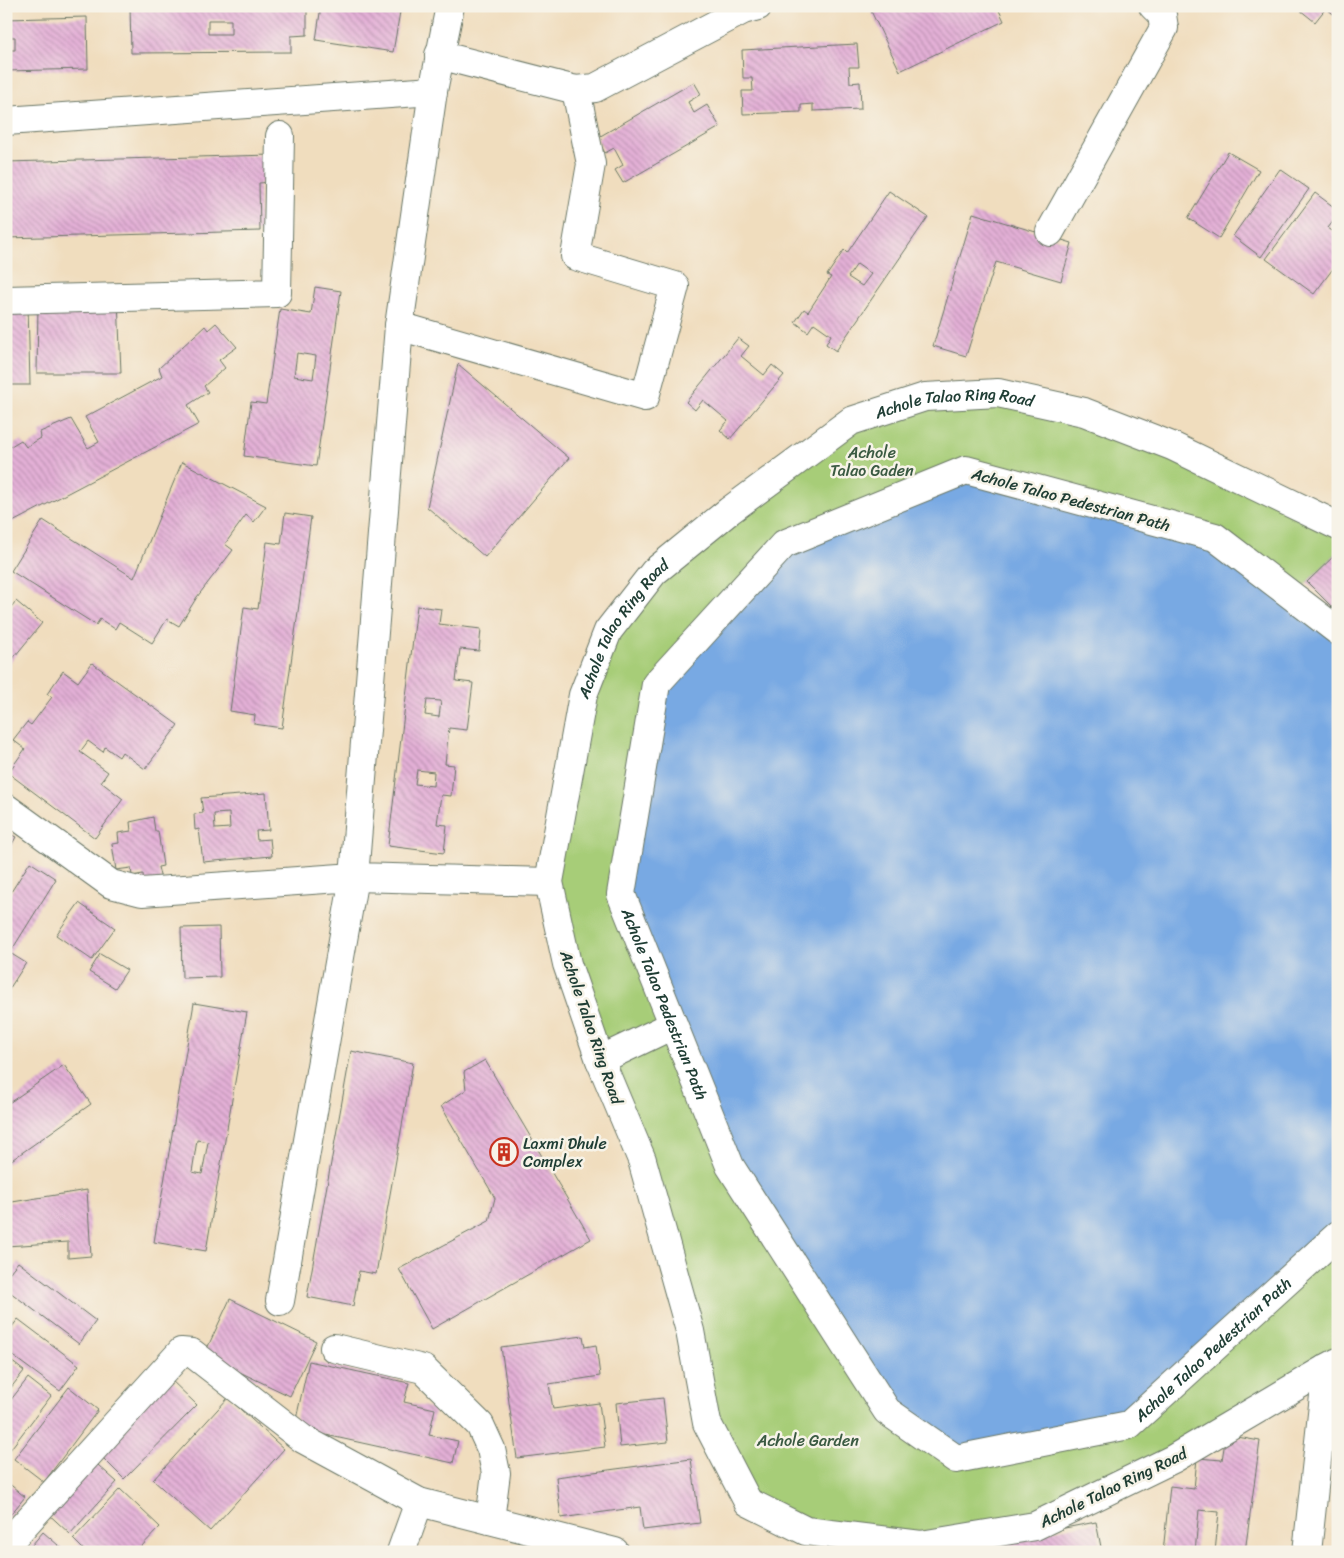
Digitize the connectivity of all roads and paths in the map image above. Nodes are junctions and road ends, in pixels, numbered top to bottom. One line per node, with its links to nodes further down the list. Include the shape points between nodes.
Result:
1 (450, 6): 4 (street)
2 (758, 6): 6 (street, via 743,10 595,88)
3 (1153, 6): 9 (street, via 1162,15 1164,28)
4 (439, 55): 5 (street); 6 (street)
5 (433, 90): 7 (street); 11 (street)
6 (576, 90): 11 (street, via 591,164 575,256 675,286 645,397)
7 (6, 122)
8 (280, 136): 10 (street, via 277,293)
9 (1050, 232)
10 (6, 300)
11 (399, 326): 15 (street)
12 (1338, 526): 16 (street, Achole Talao Ring Road, via 1172,446 1075,410 998,393 925,397 851,421 729,510 654,572 608,631 583,695)
13 (1338, 631): 17 (street, Achole Talao Pedestrian Path, via 1215,537 966,470 784,544 656,684 621,894)
14 (6, 808): 15 (street, via 111,884 142,892 178,892)
15 (354, 877): 16 (street); 20 (street)
16 (549, 882): 18 (street, Achole Talao Ring Road, via 567,964)
17 (673, 1024): 18 (street); 19 (street, Achole Talao Pedestrian Path, via 730,1166 887,1411 956,1459 1128,1425)
18 (600, 1060): 25 (street, Achole Talao Ring Road, via 642,1160 690,1331 707,1424 748,1502)
19 (1338, 1235)
20 (280, 1302)
21 (334, 1348): 24 (street, via 423,1369 480,1425 491,1449 496,1473)
22 (1333, 1365): 25 (street, Achole Talao Ring Road, via 1173,1460 1035,1526 921,1545); 30 (street, Achole Talao Ring Road)
23 (419, 1502): 24 (street); 26 (street, via 303,1439 192,1353 181,1352); 28 (street)
24 (490, 1520): 27 (street)
25 (803, 1542)
26 (6, 1545)
27 (573, 1546): 29 (street)
28 (401, 1552)
29 (615, 1552)
30 (1307, 1552)

